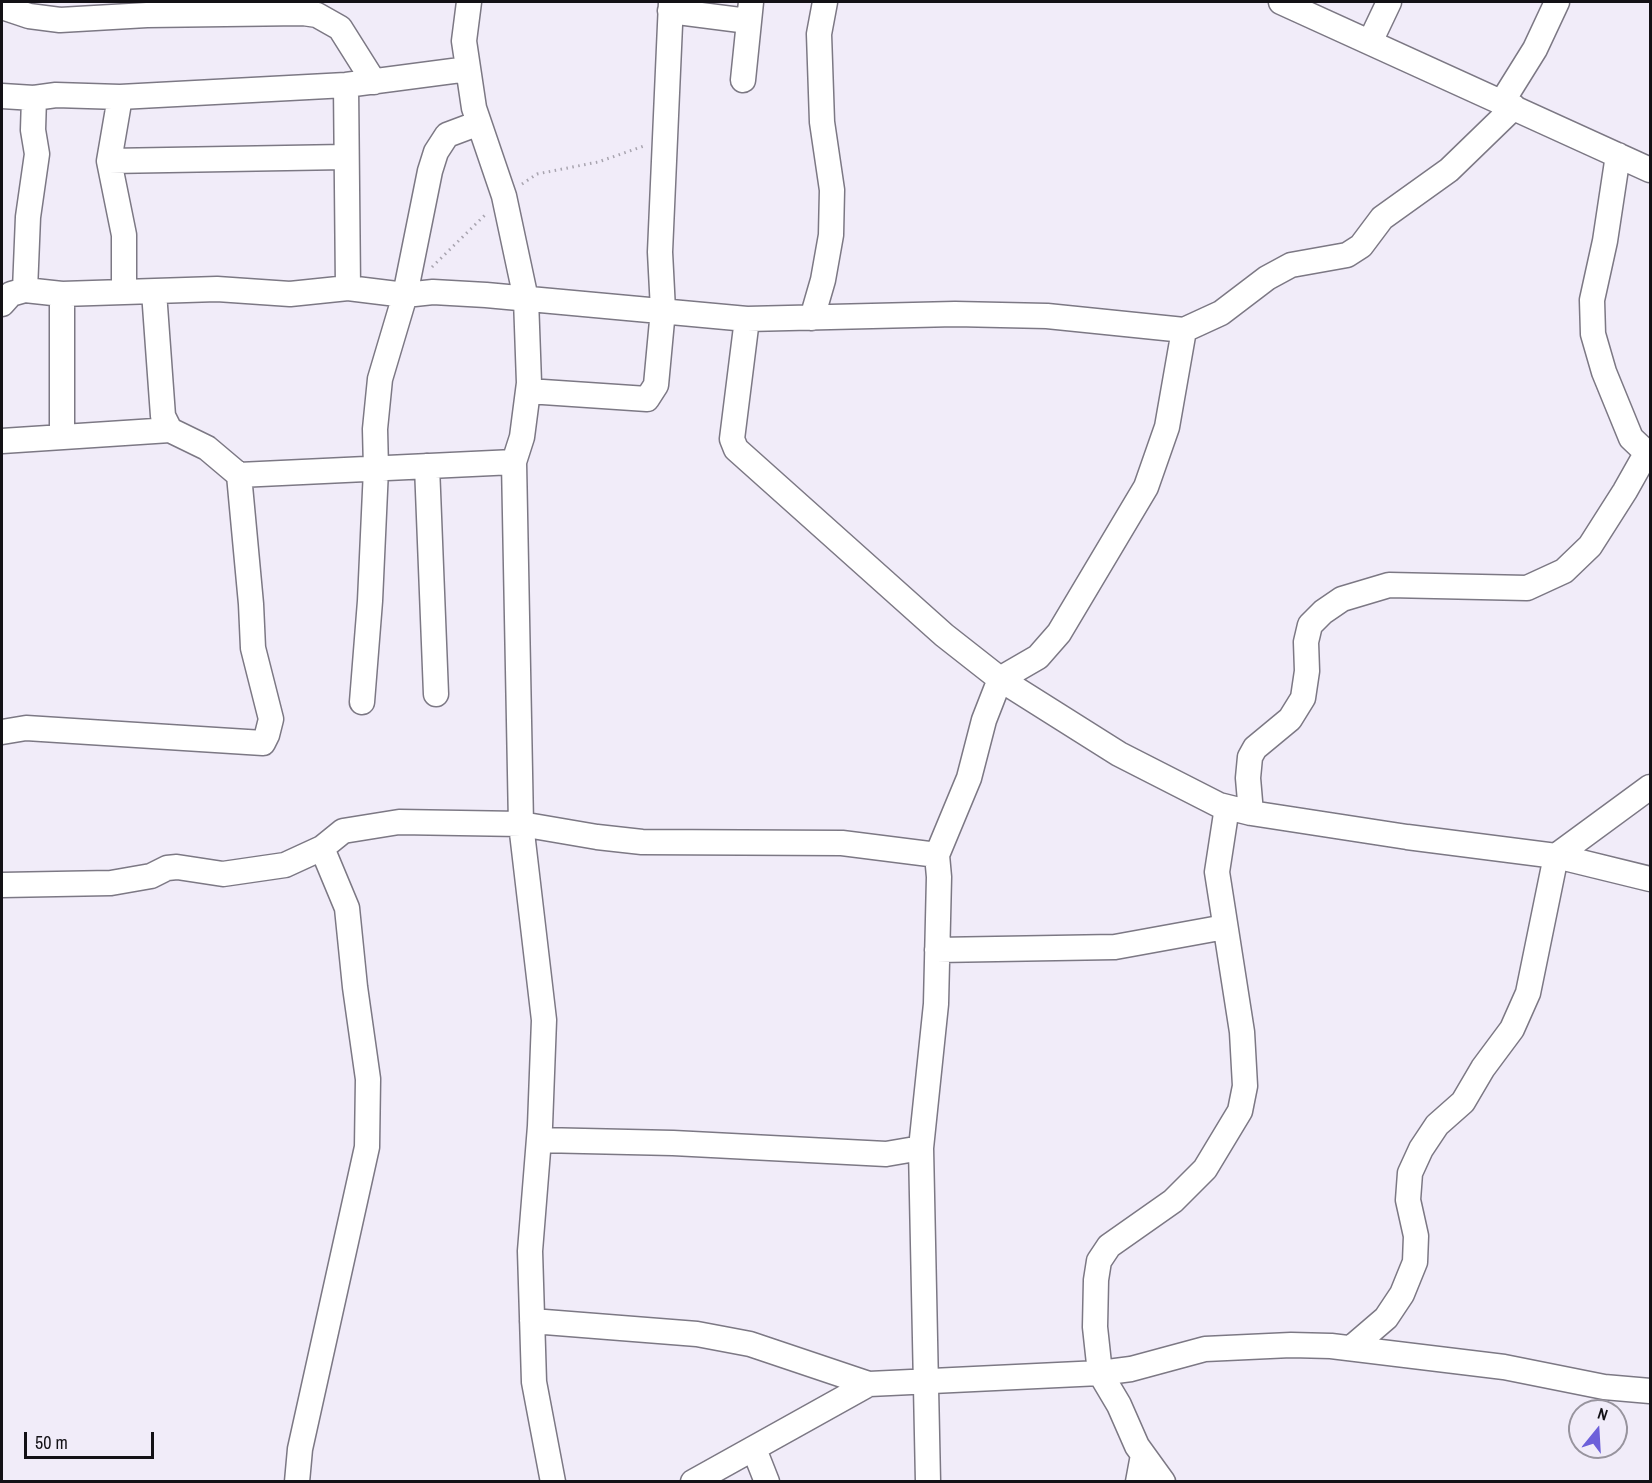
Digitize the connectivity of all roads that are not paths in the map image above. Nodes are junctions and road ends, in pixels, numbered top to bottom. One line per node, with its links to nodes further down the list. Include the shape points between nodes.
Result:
1 (469, 2): 11 (street, via 464,41)
2 (825, 2): 33 (street, via 819,34 822,122 832,190 831,235)
3 (1281, 2): 10 (street)
4 (1389, 2): 10 (street)
5 (1557, 2): 18 (street)
6 (671, 6): 9 (street); 32 (street, via 660,252)
7 (2, 7): 8 (street, via 60,20)
8 (147, 8): 13 (street, via 317,15 340,28)
9 (750, 11): 12 (street)
10 (1370, 42): 18 (street)
11 (468, 69): 13 (street); 19 (street)
12 (743, 80)
13 (374, 82): 14 (street)
14 (346, 85): 16 (street); 21 (street)
15 (2, 96): 17 (street)
16 (120, 97): 17 (street); 22 (street)
17 (34, 98): 25 (street, via 37,154 28,217)
18 (1508, 104): 20 (street); 35 (street, via 1449,170 1382,218 1360,246 1347,255 1291,265 1221,313)
19 (479, 123): 29 (street, via 447,135 436,152); 30 (street, via 504,196)
20 (1618, 155): 23 (street); 40 (street, via 1592,300 1593,334 1631,438)
21 (345, 157): 22 (street); 24 (street)
22 (110, 161): 26 (street, via 124,235)
23 (1650, 170)
24 (348, 288): 27 (street, via 290,294 217,289); 29 (street)
25 (25, 290): 28 (street); 31 (street, via 11,294)
26 (124, 292): 27 (street); 28 (street)
27 (154, 292): 37 (street, via 163,416)
28 (63, 294): 38 (street)
29 (405, 295): 30 (street, via 433,292); 43 (street, via 380,379)
30 (526, 299): 32 (street); 36 (street)
31 (2, 304)
32 (663, 310): 34 (street); 36 (street, via 656,385 647,399)
33 (812, 318): 34 (street); 35 (street, via 1047,316)
34 (747, 319): 45 (street, via 732,439 736,449 944,635)
35 (1184, 330): 45 (street, via 1167,427 1146,487 1059,633 1038,657)
36 (528, 391): 41 (street, via 522,437)
37 (171, 430): 38 (street); 44 (street, via 207,448)
38 (62, 437): 39 (street)
39 (2, 441)
40 (1648, 454): 51 (street, via 1590,546 1564,572 1527,588 1389,585 1342,599 1323,612 1310,625 1306,642 1303,698 1290,719 1255,748 1250,757)
41 (514, 462): 42 (street); 52 (street)
42 (427, 466): 43 (street); 46 (street)
43 (376, 469): 44 (street); 47 (street)
44 (239, 476): 48 (street, via 253,648 271,719 263,743 26,728)
45 (1000, 679): 50 (street, via 1119,754); 54 (street, via 984,720 969,778)
46 (436, 694)
47 (362, 702)
48 (2, 732)
49 (1650, 787): 55 (street)
50 (1227, 807): 51 (street); 58 (street, via 1217,872)
51 (1251, 813): 55 (street)
52 (520, 824): 53 (street, via 399,822 344,831); 54 (street, via 642,842 842,843); 60 (street, via 544,1020)
53 (322, 848): 57 (street, via 285,866 223,874 177,867 111,883); 70 (street, via 347,908 368,1079 367,1147 300,1449)
54 (937, 855): 59 (street)
55 (1556, 856): 56 (street); 63 (street, via 1528,993 1512,1029 1463,1102 1437,1125 1421,1149 1410,1173 1408,1200 1416,1236 1415,1262 1402,1294 1386,1318)
56 (1648, 877)
57 (2, 885)
58 (1226, 927): 59 (street, via 1115,947); 64 (street, via 1242,1032 1245,1086 1240,1111 1204,1169 1173,1201 1110,1246 1099,1262 1095,1326)
59 (937, 950): 61 (street, via 936,1004)
60 (539, 1140): 61 (street, via 886,1154); 62 (street, via 530,1251)
61 (921, 1149): 65 (street)
62 (532, 1321): 66 (street, via 697,1334 750,1344); 71 (street, via 534,1382)
63 (1351, 1348): 64 (street, via 1291,1345 1205,1349 1131,1369); 67 (street)
64 (1100, 1373): 65 (street); 69 (street)
65 (926, 1381): 66 (street); 74 (street)
66 (869, 1384): 68 (street)
67 (1650, 1391)
68 (754, 1449): 72 (street); 73 (street)
69 (1143, 1455): 75 (street); 76 (street)
70 (297, 1482)
71 (553, 1482)
72 (693, 1482)
73 (767, 1482)
74 (928, 1482)
75 (1138, 1482)
76 (1162, 1482)

